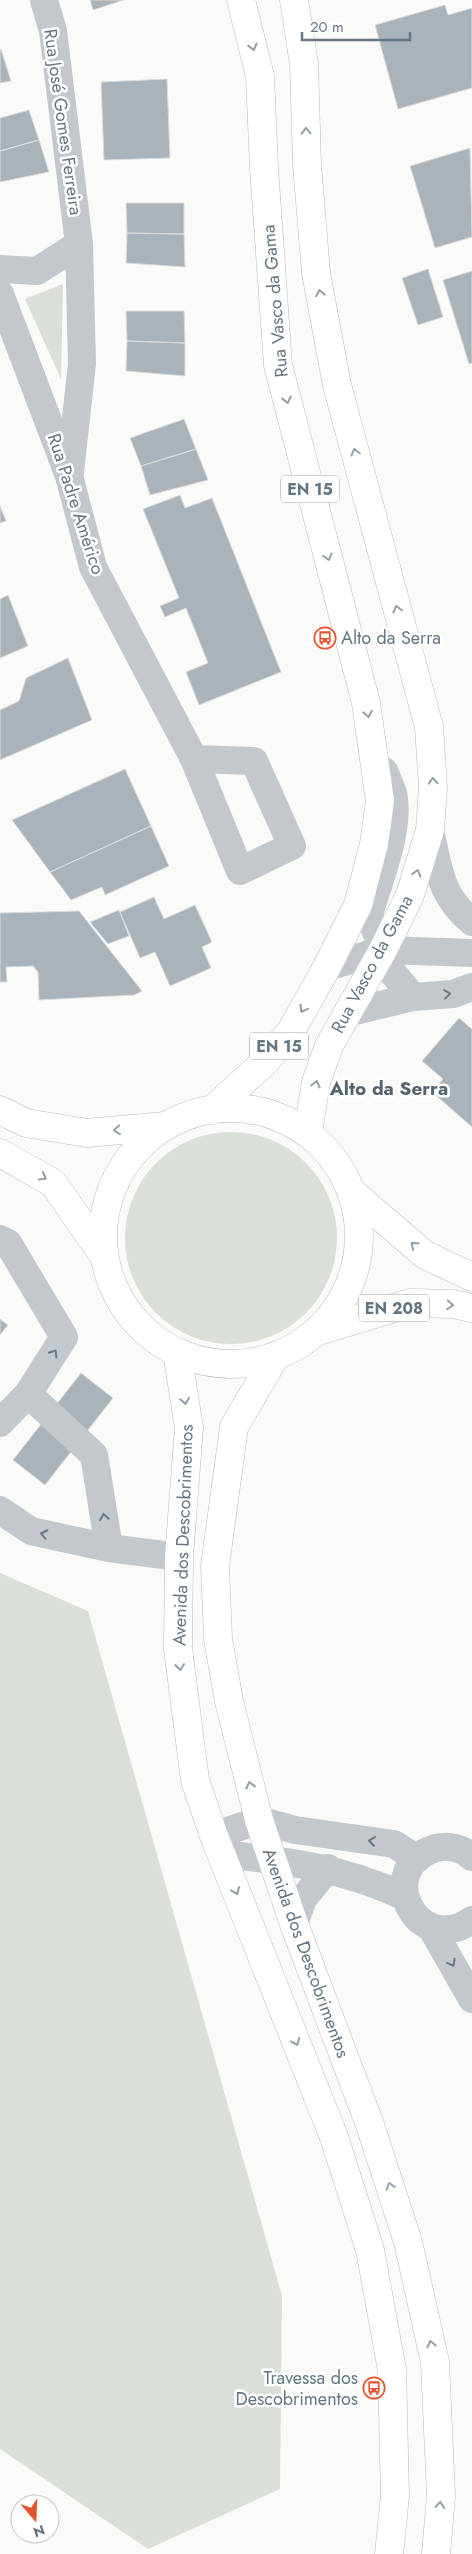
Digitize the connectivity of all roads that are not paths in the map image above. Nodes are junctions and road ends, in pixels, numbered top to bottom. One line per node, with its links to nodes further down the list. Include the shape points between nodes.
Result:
1 (44, 0): 4 (street, Rua José Gomes Ferreira, via 54,31)
2 (241, 0): 8 (main road, Rua Vasco da Gama / EN 15, one-way to 8, via 260,76 278,365 366,703)
3 (294, 0): 10 (main road, Rua Vasco da Gama / EN 15, one-way to 3, via 433,788 429,727 336,385 316,272 307,165 304,64)
4 (79, 244): 5 (street, via 37,271); 7 (street, Rua José Gomes Ferreira, via 82,364)
5 (0, 269)
6 (0, 294): 7 (street, Rua Padre Américo)
7 (69, 476): 9 (street, Rua Padre Américo, via 94,567)
8 (375, 749): 12 (street, via 393,794 393,828 368,914); 14 (main road, Rua Vasco da Gama / EN 15, via 380,801 374,844 358,905)
9 (194, 760)
10 (430, 830): 11 (street, via 441,882 452,904); 12 (main road, Rua Vasco da Gama / EN 15, one-way to 10, via 410,894)
11 (472, 922)
12 (383, 950): 13 (street); 14 (street); 16 (street, via 392,972); 17 (main road, Rua Vasco da Gama / EN 15)
13 (472, 953)
14 (327, 967): 19 (main road, Rua Vasco da Gama / EN 15, one-way to 19, via 291,1031 265,1062)
15 (472, 987): 16 (street, one-way to 15, via 453,994)
16 (414, 997): 17 (street)
17 (347, 1013): 21 (main road, Rua Vasco da Gama / EN 15, one-way to 17, via 316,1082 329,1046)
18 (0, 1110): 20 (main road, one-way to 18, via 87,1133 26,1123)
19 (212, 1110): 20 (main road, via 188,1115); 21 (main road, via 262,1111)
20 (166, 1126): 25 (main road, via 128,1160 115,1181 103,1230)
21 (308, 1132): 23 (main road, via 342,1170)
22 (0, 1153): 25 (main road, one-way to 25, via 53,1183)
23 (353, 1193): 26 (main road, one-way to 23, via 426,1255); 28 (main road, via 359,1217 356,1267 335,1312)
24 (0, 1239): 31 (street, one-way to 24, via 64,1336 8,1243)
25 (104, 1256): 29 (main road, via 110,1280 126,1310 155,1340)
26 (472, 1277)
27 (472, 1308): 28 (main road, EN 208, one-way to 27, via 411,1303 454,1304)
28 (318, 1331): 30 (main road)
29 (177, 1352): 30 (main road, via 200,1361 226,1365); 35 (main road, Avenida dos Descobrimentos, one-way to 35, via 189,1428)
30 (275, 1357): 36 (main road, Avenida dos Descobrimentos, one-way to 30, via 229,1701 218,1639 215,1566 234,1427)
31 (28, 1394): 32 (street); 34 (street, one-way to 31, via 94,1455)
32 (0, 1423)
33 (0, 1510): 34 (street, one-way to 33, via 31,1531)
34 (109, 1548): 35 (street)
35 (179, 1556): 37 (main road, Avenida dos Descobrimentos, one-way to 37, via 178,1649 187,1723 195,1780)
36 (259, 1820): 37 (street); 39 (street, one-way to 36, via 394,1844 295,1830); 40 (main road, Avenida dos Descobrimentos)
37 (218, 1845): 40 (street); 47 (main road, Avenida dos Descobrimentos, one-way to 47, via 334,2137 370,2250 392,2370 395,2496)
38 (470, 1854): 39 (street, via 455,1847 441,1847)
39 (417, 1858): 42 (street, via 408,1870 404,1883)
40 (271, 1860): 41 (street); 44 (main road, Avenida dos Descobrimentos)
41 (328, 1868): 42 (street); 44 (street, via 303,1899)
42 (405, 1897): 45 (street, via 414,1916)
43 (472, 1923): 45 (street, via 445,1930)
44 (294, 1924): 48 (main road, Avenida dos Descobrimentos, one-way to 44, via 441,2496 435,2362 410,2252 370,2126)
45 (431, 1927): 46 (street, one-way to 46)
46 (472, 1999)
47 (389, 2554)
48 (436, 2554)

